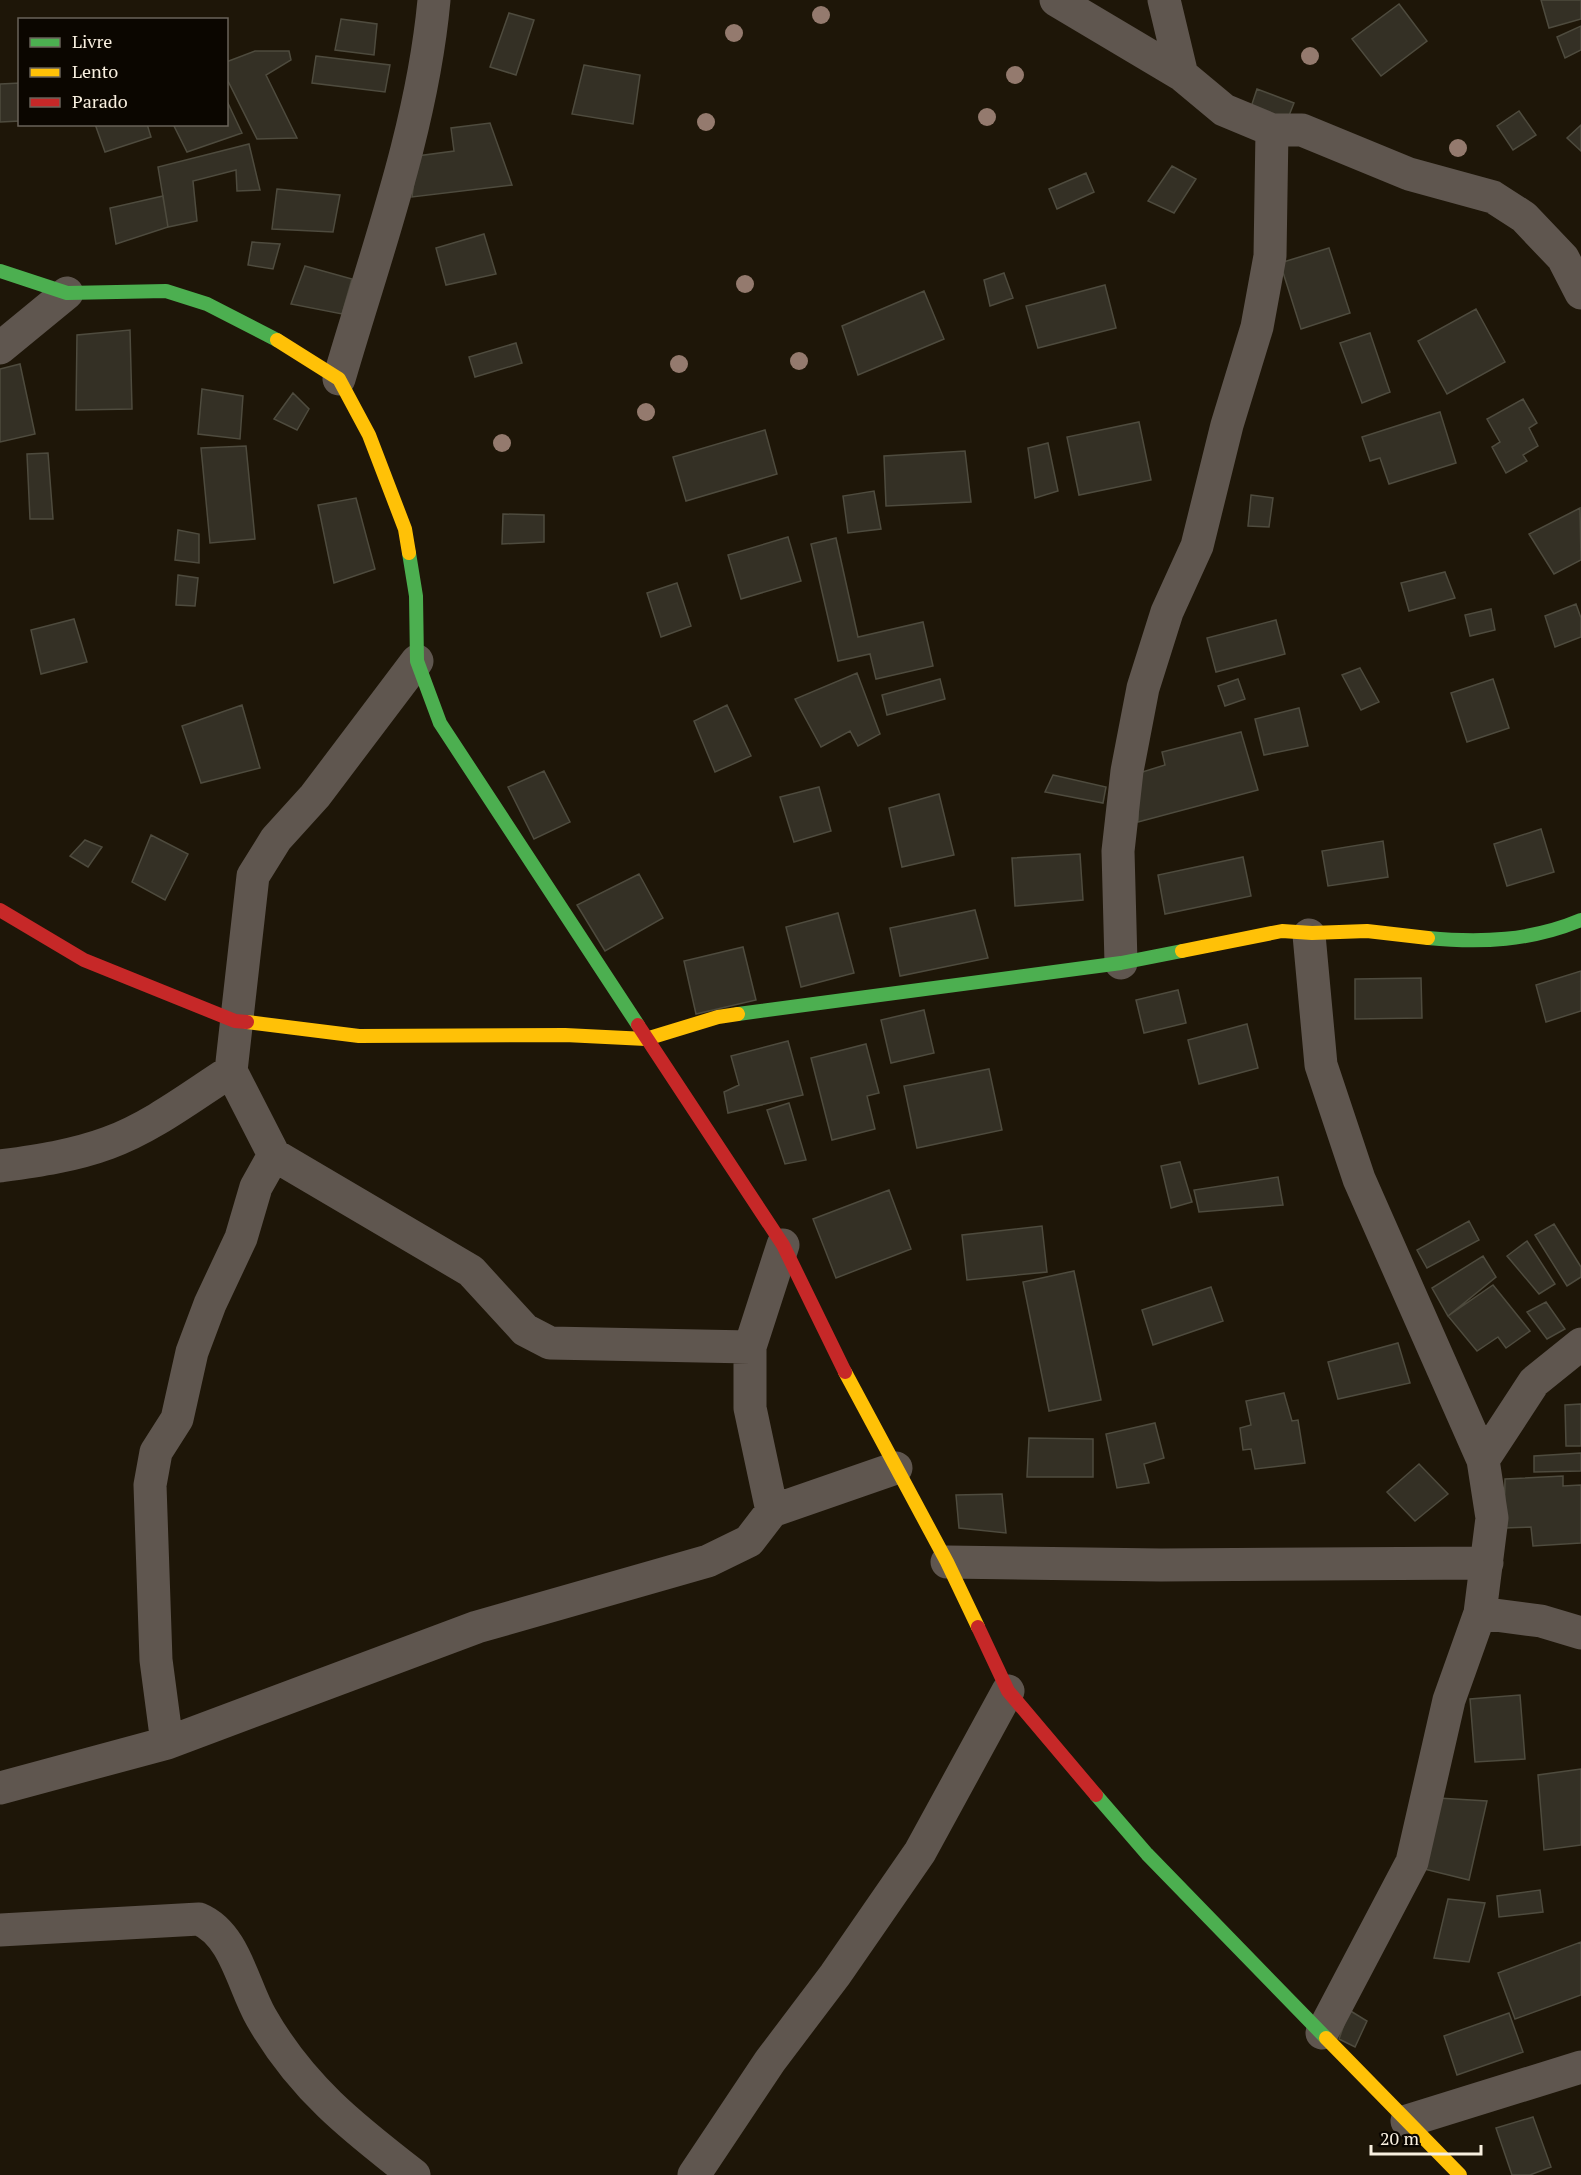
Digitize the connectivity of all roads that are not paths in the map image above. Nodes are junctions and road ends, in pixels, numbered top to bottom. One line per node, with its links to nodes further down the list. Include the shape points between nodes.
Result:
1 (434, 0): 10 (street, via 430,39 407,148)
2 (1056, 0): 4 (street)
3 (1164, 0): 4 (street)
4 (1182, 75): 5 (street, via 1224,110)
5 (1272, 130): 8 (street, via 1302,130 1409,174 1492,197 1524,217 1563,258); 15 (street, via 1270,256 1257,327 1227,425 1197,546 1167,612 1143,688 1127,771 1118,851)
6 (0, 271): 7 (street)
7 (67, 293): 9 (street); 10 (street, via 166,291 207,304 255,327)
8 (1581, 293)
9 (0, 348)
10 (339, 379): 11 (street, via 369,435 405,529 416,596)
11 (417, 661): 16 (street, via 315,796 276,840 253,876); 17 (street, via 440,723)
12 (0, 910): 16 (street, via 84,960)
13 (1581, 920): 14 (street, via 1523,939 1479,942 1361,930)
14 (1309, 935): 15 (street, via 1282,931); 24 (street, via 1321,1065 1359,1179)
15 (1120, 963): 17 (street, via 718,1017)
16 (235, 1020): 17 (street, via 359,1036 565,1035); 18 (street)
17 (646, 1039): 21 (street)
18 (231, 1071): 19 (street); 20 (street, via 138,1129 108,1143 53,1158)
19 (274, 1155): 23 (street, via 471,1270 525,1330 550,1342); 32 (street, via 256,1187 241,1238 192,1352 177,1419 156,1452 150,1485 156,1660)
20 (0, 1166)
21 (783, 1245): 23 (street); 25 (street)
22 (1581, 1344): 24 (street, via 1534,1382)
23 (750, 1347): 26 (street, via 750,1408)
24 (1483, 1460): 28 (street, via 1492,1518)
25 (897, 1468): 26 (street); 27 (street)
26 (772, 1511): 32 (street, via 749,1541 708,1560 477,1627)
27 (947, 1562): 28 (street); 31 (street)
28 (1487, 1563): 29 (street)
29 (1480, 1613): 30 (street); 35 (street, via 1449,1700 1412,1862)
30 (1581, 1633)
31 (1008, 1691): 35 (street, via 1147,1854); 40 (street, via 920,1852 835,1976 770,2061)
32 (167, 1743): 33 (street)
33 (0, 1788)
34 (0, 1930): 39 (street, via 199,1919 214,1925 230,1949 261,2016 296,2071 346,2122)
35 (1322, 2033): 37 (street)
36 (1581, 2067): 37 (street)
37 (1407, 2121): 38 (street)
38 (1446, 2169)
39 (414, 2175)
40 (694, 2175)

